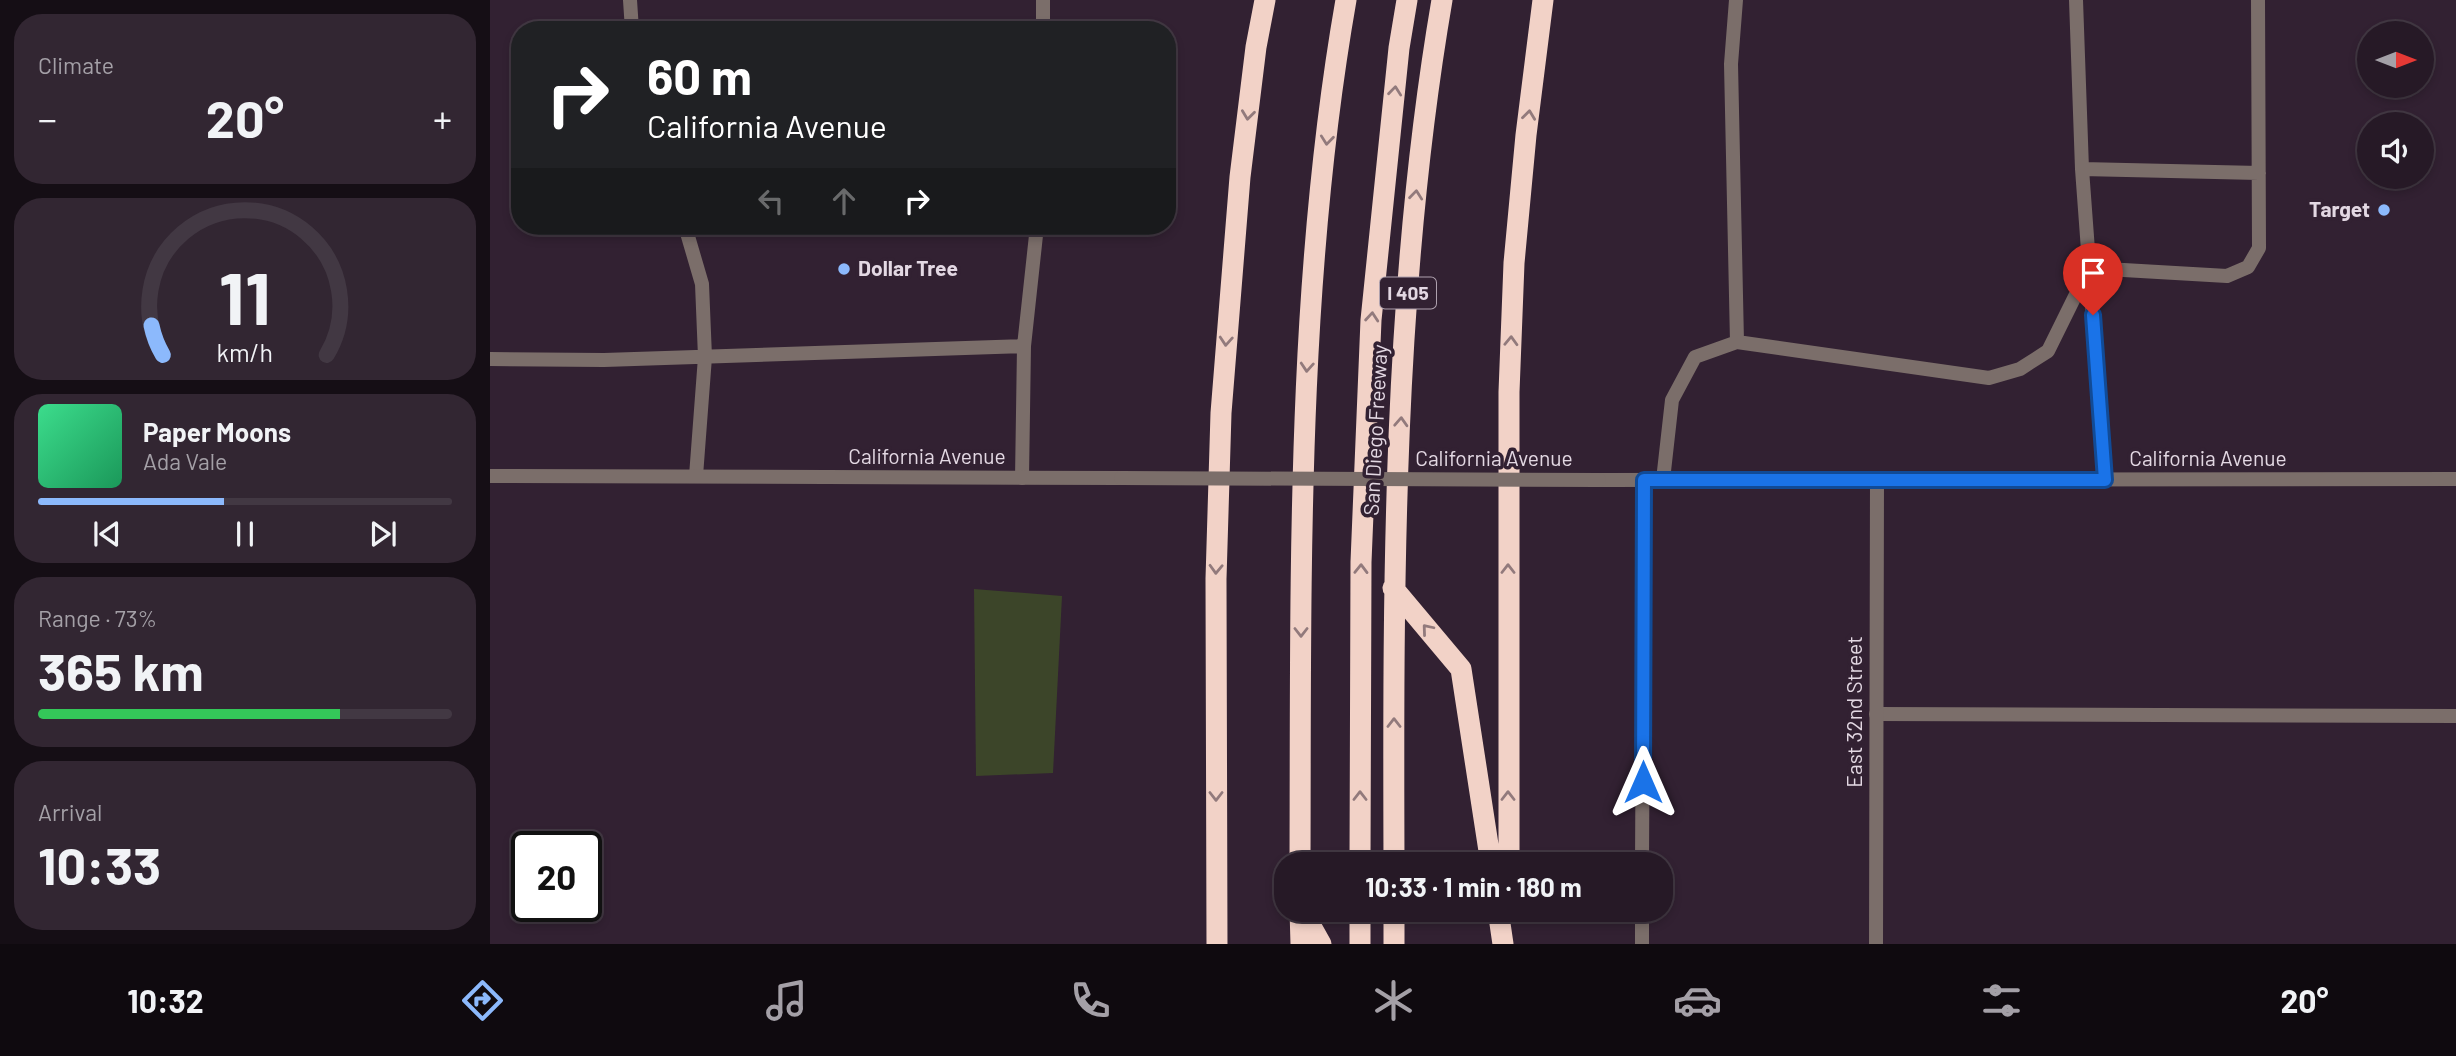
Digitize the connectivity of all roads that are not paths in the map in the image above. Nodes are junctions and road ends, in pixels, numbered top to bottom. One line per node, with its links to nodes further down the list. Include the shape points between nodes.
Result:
1 (630, 0): 12 (street)
2 (1043, 0): 13 (street)
3 (1253, 0): 14 (highway)
4 (1265, 0): 14 (highway)
5 (1346, 0): 35 (highway, one-way to 35, via 1315,247 1304,419)
6 (1407, 0): 36 (highway, one-way to 6, via 1361,562 1371,320)
7 (1442, 0): 32 (highway, San Diego Freeway / I 405, one-way to 7, via 1413,227)
8 (1543, 0): 39 (highway, one-way to 8, via 1509,392 1514,263)
9 (1737, 0): 20 (street, via 1731,64)
10 (2076, 0): 15 (street)
11 (2258, 0): 16 (street)
12 (631, 21)
13 (1043, 21)
14 (1256, 47): 48 (highway, one-way to 48, via 1221,413 1216,579)
15 (2082, 169): 16 (street); 19 (street)
16 (2259, 173): 19 (street, via 2259,248 2248,267 2227,276)
17 (688, 235): 22 (street, via 702,284)
18 (1037, 235): 21 (street)
19 (2089, 268): 20 (street, via 2048,351 2021,369 1989,378); 31 (street)
20 (1737, 342): 29 (street, via 1695,357 1672,400)
21 (1024, 346): 22 (street); 26 (street)
22 (705, 357): 23 (street); 25 (street)
23 (490, 359)
24 (490, 476): 25 (street, California Avenue)
25 (696, 476): 26 (street, California Avenue)
26 (1022, 478): 28 (street, California Avenue, bridge)
27 (2456, 479): 31 (street, California Avenue)
28 (1644, 480): 29 (street, California Avenue); 40 (street)
29 (1662, 480): 30 (street, California Avenue)
30 (1877, 480): 31 (street, California Avenue); 33 (street, East 32nd Street)
31 (2105, 480)
32 (1393, 589): 37 (highway, San Diego Freeway / I 405, one-way to 32); 38 (highway, one-way to 32, via 1461,669)
33 (1876, 714): 34 (street); 56 (street, East 32nd Street)
34 (2456, 716)
35 (1300, 852)
36 (1360, 852)
37 (1394, 852)
38 (1489, 852)
39 (1508, 852)
40 (1643, 852)
41 (1301, 922): 49 (highway)
42 (1308, 922): 50 (highway)
43 (1360, 922): 51 (highway)
44 (1394, 922): 52 (highway)
45 (1500, 922): 53 (highway)
46 (1509, 922): 54 (highway)
47 (1642, 922): 55 (street)
48 (1217, 944)
49 (1300, 944)
50 (1321, 944)
51 (1360, 944)
52 (1394, 944)
53 (1503, 944)
54 (1509, 944)
55 (1642, 944)
56 (1876, 944)

